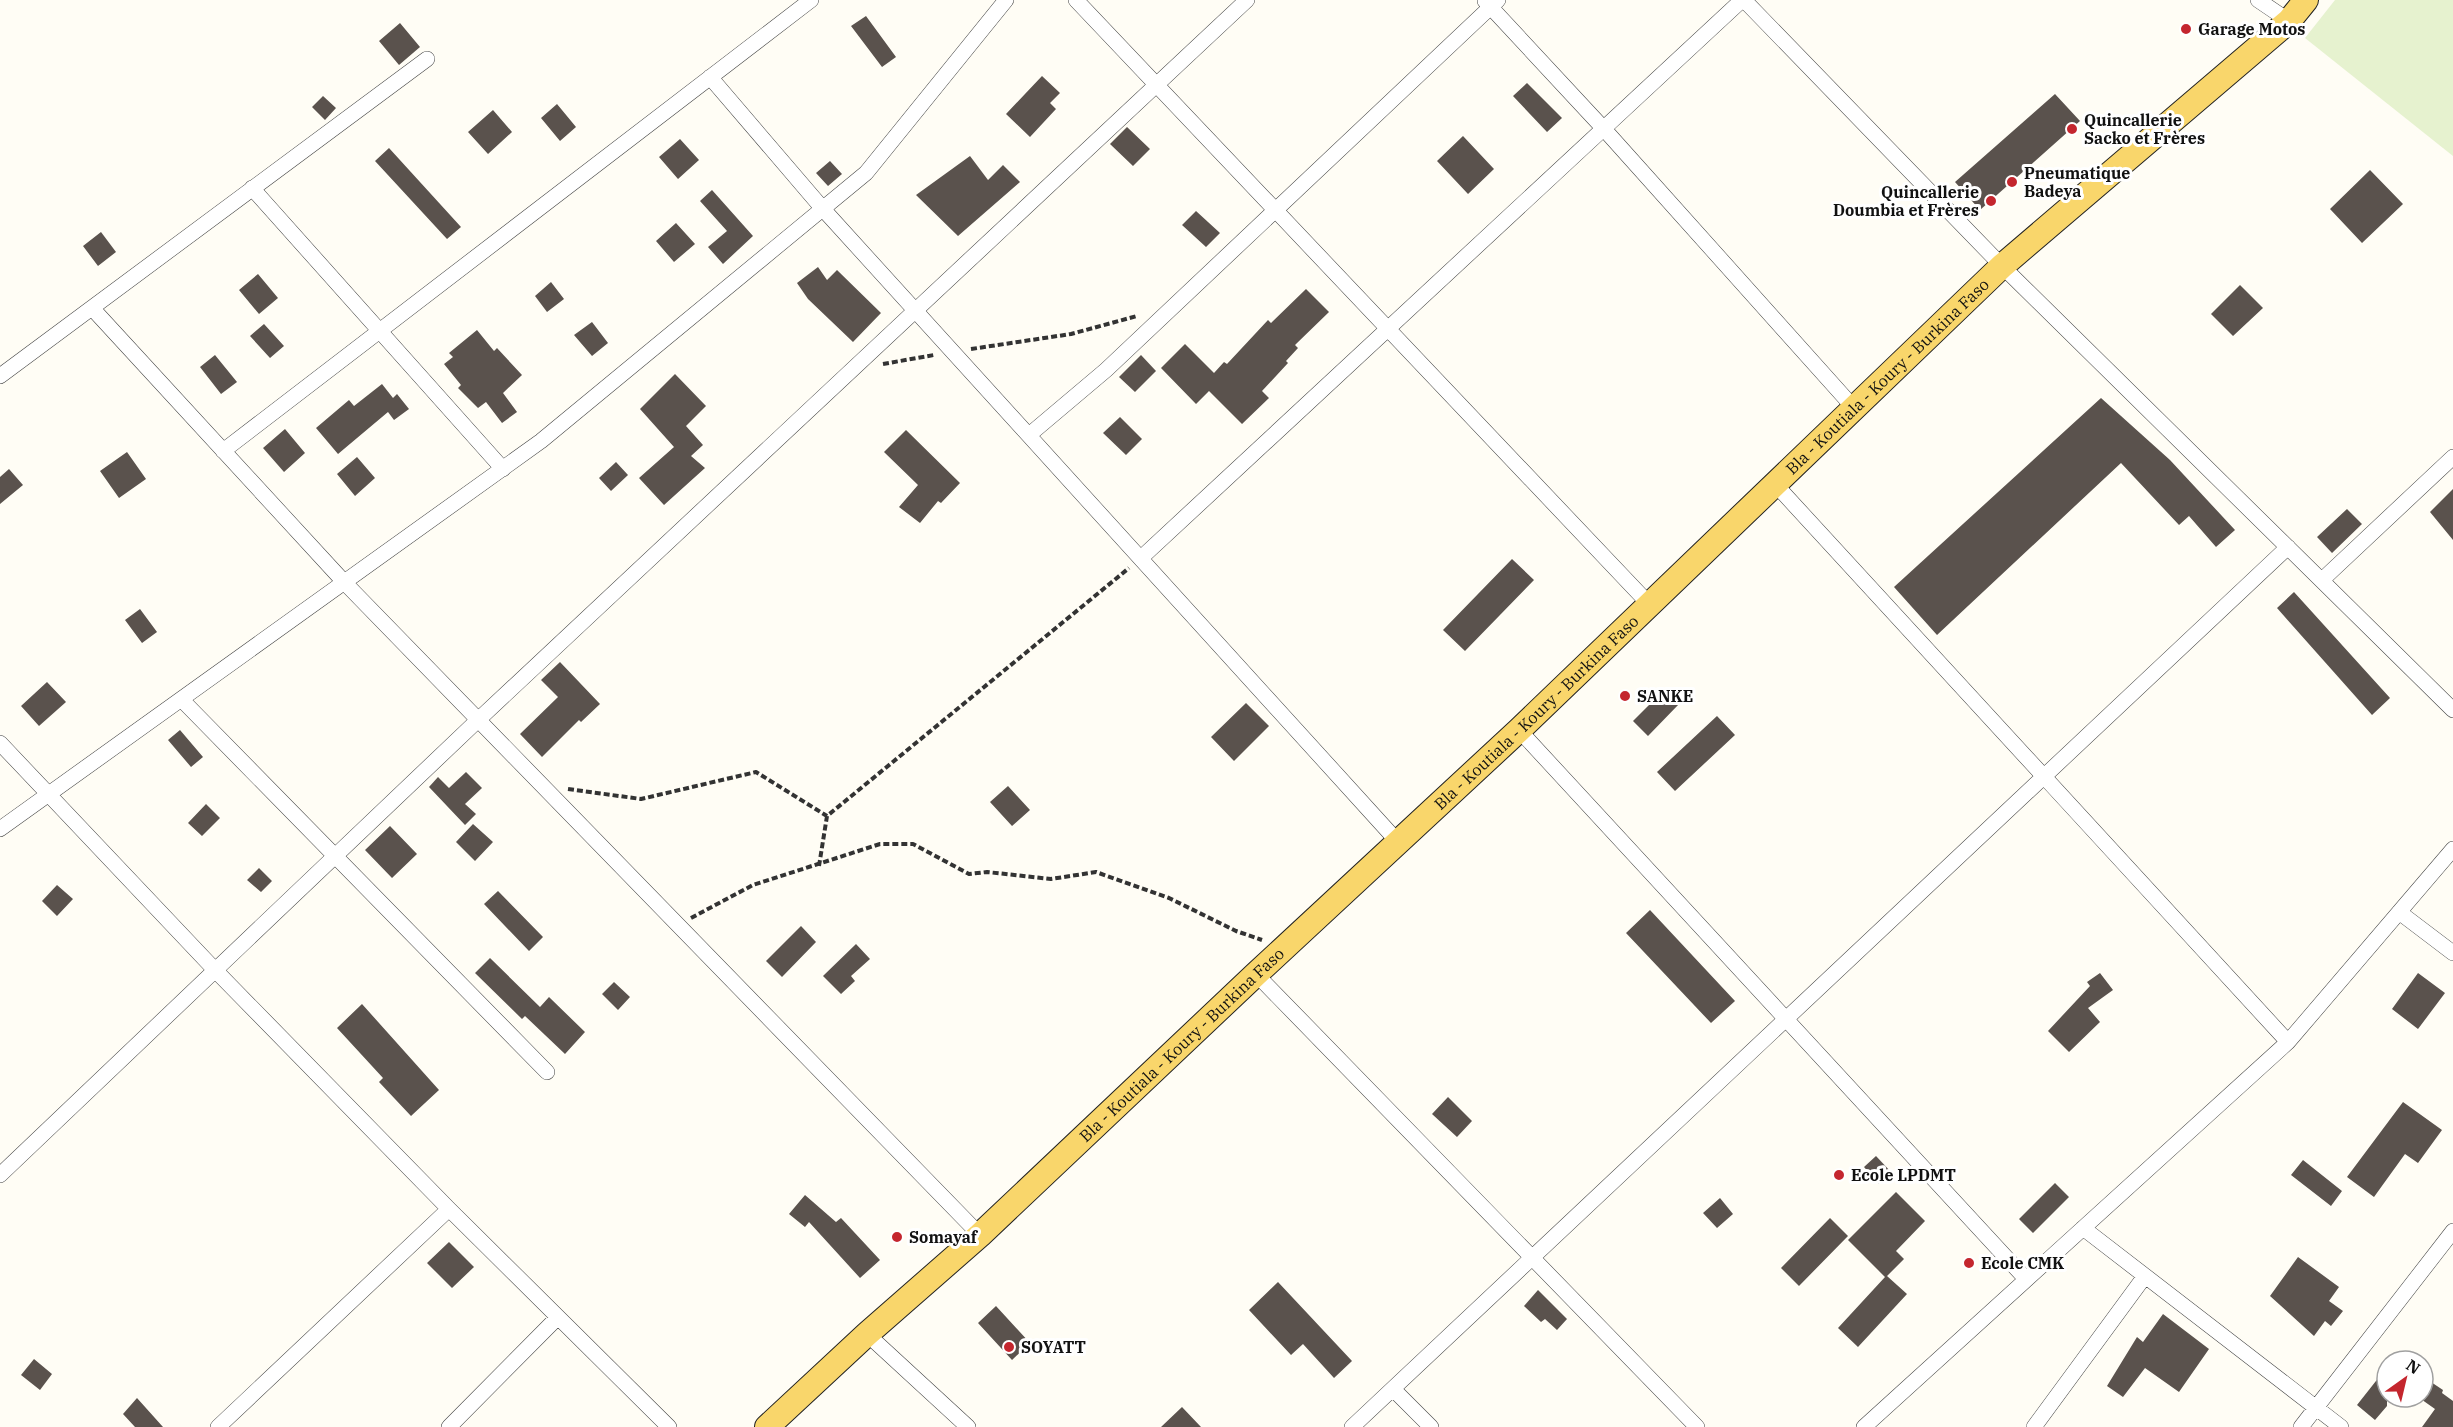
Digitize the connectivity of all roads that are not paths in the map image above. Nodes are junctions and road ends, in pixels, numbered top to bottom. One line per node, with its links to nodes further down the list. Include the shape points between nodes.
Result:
1 (811, 0): 11 (street)
2 (1006, 0): 15 (street, via 866,173)
3 (1076, 0): 12 (street)
4 (1247, 0): 12 (street)
5 (1743, 0): 13 (street); 17 (street)
6 (2258, 0): 9 (street)
7 (2306, 0): 9 (main road, Bla - Koutiala - Koury - Burkina Faso)
8 (1491, 2): 13 (street); 16 (street)
9 (2289, 21): 17 (main road, Bla - Koutiala - Koury - Burkina Faso)
10 (427, 59): 14 (street)
11 (710, 77): 15 (street); 21 (street)
12 (1156, 85): 16 (street); 19 (street)
13 (1604, 129): 20 (street); 23 (street)
14 (252, 189): 18 (street); 21 (street)
15 (823, 209): 19 (street); 27 (street)
16 (1276, 211): 20 (street); 24 (street, via 1106,370)
17 (2002, 266): 23 (main road, Bla - Koutiala - Koury - Burkina Faso); 29 (street)
18 (92, 308): 22 (street); 25 (street)
19 (915, 310): 24 (street); 36 (street)
20 (1388, 329): 30 (street); 33 (street)
21 (379, 331): 25 (street); 27 (street)
22 (0, 376)
23 (1854, 408): 28 (main road, Bla - Koutiala - Koury - Burkina Faso)
24 (1029, 435): 30 (street)
25 (223, 451): 32 (street)
26 (2453, 457): 31 (street)
27 (503, 469): 32 (street)
28 (1775, 484): 33 (main road, Bla - Koutiala - Koury - Burkina Faso); 39 (street)
29 (2288, 547): 31 (street); 39 (street)
30 (1141, 558): 42 (street)
31 (2322, 580): 35 (street)
32 (345, 582): 34 (street); 36 (street)
33 (1650, 605): 37 (main road, Bla - Koutiala - Koury - Burkina Faso)
34 (182, 700): 40 (street); 44 (street)
35 (2453, 710)
36 (478, 720): 44 (street); 56 (street)
37 (1519, 730): 42 (main road, Bla - Koutiala - Koury - Burkina Faso); 49 (street)
38 (0, 743): 40 (street)
39 (2044, 777): 49 (street); 50 (street)
40 (49, 794): 41 (street); 47 (street)
41 (0, 829)
42 (1398, 842): 48 (main road, Bla - Koutiala - Koury - Burkina Faso)
43 (2453, 849): 45 (street)
44 (335, 856): 47 (street); 51 (street)
45 (2399, 912): 46 (street); 50 (street)
46 (2453, 953)
47 (215, 970): 52 (street); 53 (street)
48 (1256, 974): 56 (main road, Bla - Koutiala - Koury - Burkina Faso); 57 (street)
49 (1786, 1019): 57 (street); 59 (street)
50 (2288, 1042): 54 (street)
51 (547, 1072)
52 (0, 1175)
53 (448, 1209): 60 (street); 64 (street)
54 (2083, 1228): 58 (street); 59 (street)
55 (2453, 1232): 63 (street)
56 (980, 1235): 61 (main road, Bla - Koutiala - Koury - Burkina Faso)
57 (1532, 1258): 62 (street); 71 (street)
58 (2145, 1276): 63 (street); 73 (street)
59 (2026, 1279): 72 (street)
60 (558, 1317): 65 (street); 66 (street)
61 (867, 1334): 67 (main road, Bla - Koutiala - Koury - Burkina Faso); 68 (street)
62 (1393, 1389): 69 (street); 70 (street)
63 (2316, 1408): 74 (street); 75 (street)
64 (218, 1427)
65 (449, 1427)
66 (669, 1427)
67 (766, 1427)
68 (968, 1427)
69 (1352, 1427)
70 (1431, 1427)
71 (1697, 1427)
72 (1864, 1427)
73 (2034, 1427)
74 (2301, 1427)
75 (2341, 1427)

